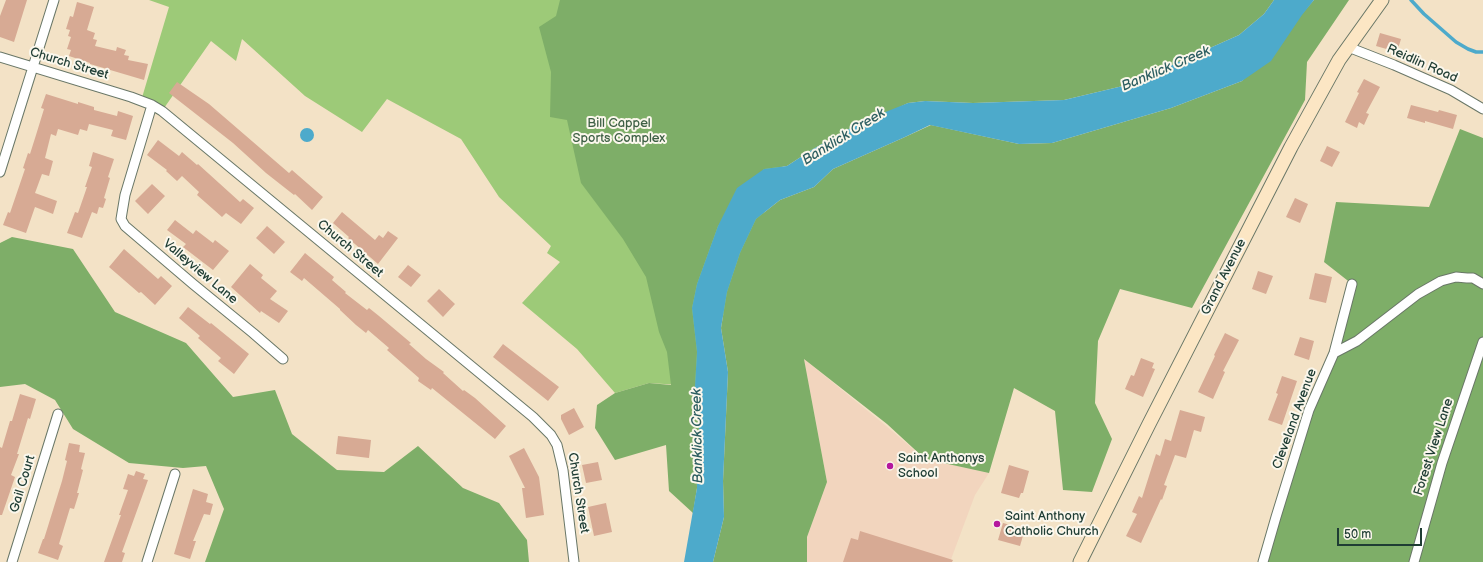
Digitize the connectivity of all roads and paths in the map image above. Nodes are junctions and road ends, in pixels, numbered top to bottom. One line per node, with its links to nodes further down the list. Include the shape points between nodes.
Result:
1 (54, 0): 5 (street)
2 (1382, 0): 3 (street, Grand Avenue)
3 (1348, 47): 7 (street, Reidlin Road, via 1451,90); 19 (street, Grand Avenue, via 1291,147)
4 (0, 57): 5 (street, Church Street)
5 (32, 67): 6 (street, Church Street); 8 (street)
6 (152, 105): 13 (street, Valleyview Lane, via 125,195 121,218 125,226); 18 (street, Church Street, via 296,220 533,417 551,435 557,444 563,470)
7 (1483, 109)
8 (0, 172)
9 (1352, 284): 12 (street, Cleveland Avenue)
10 (1483, 284): 12 (street, via 1473,278 1456,277 1441,281 1418,294 1357,341)
11 (1483, 342): 21 (street, Forest View Lane, via 1442,463)
12 (1334, 353): 20 (street, Cleveland Avenue, via 1309,410)
13 (283, 359)
14 (58, 414): 16 (street, Gail Court)
15 (175, 474): 17 (street)
16 (12, 562)
17 (147, 562)
18 (574, 562)
19 (1080, 562)
20 (1263, 562)
21 (1414, 562)

